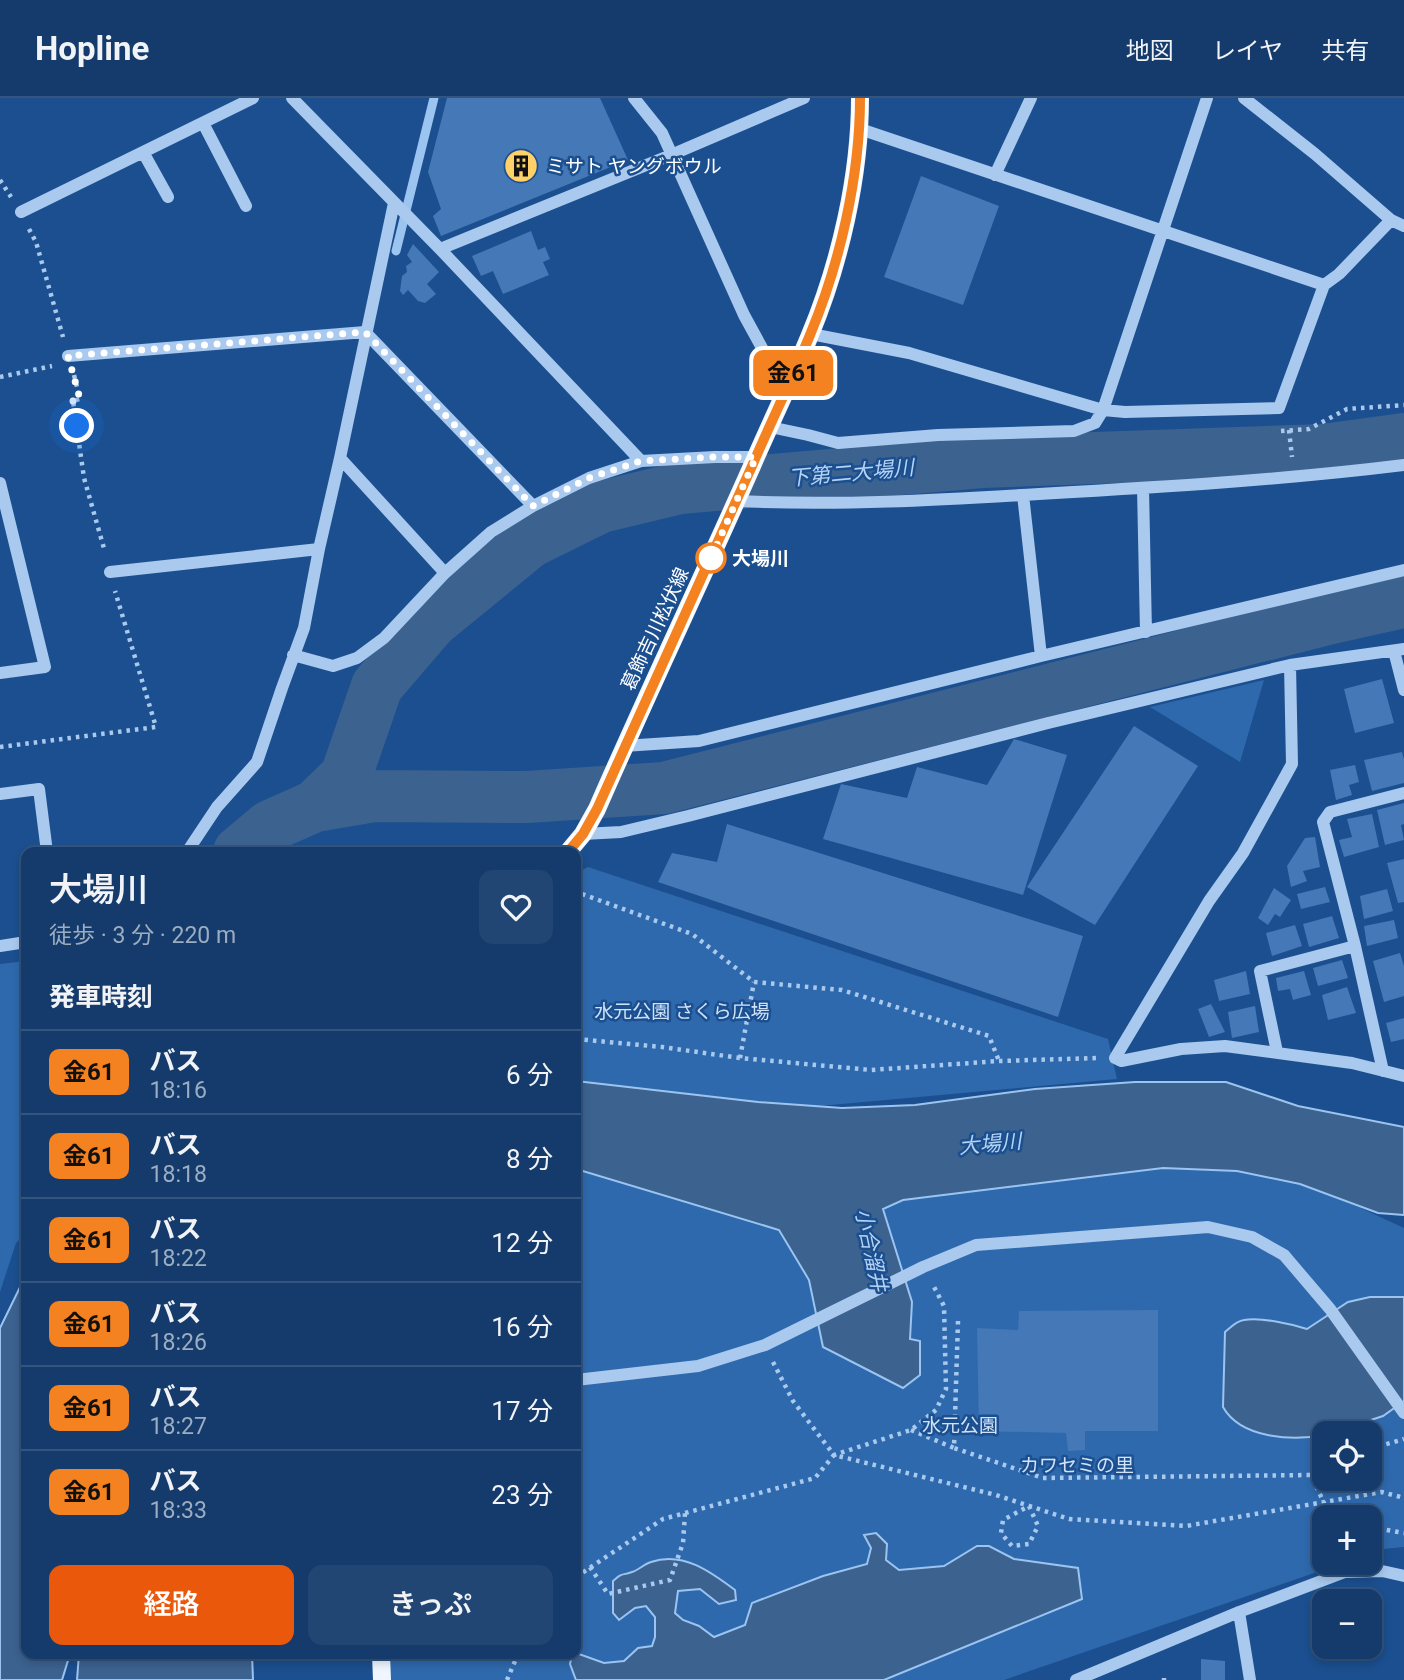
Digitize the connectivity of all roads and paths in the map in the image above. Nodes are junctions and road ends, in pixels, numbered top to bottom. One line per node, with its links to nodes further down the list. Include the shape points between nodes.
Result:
1 (253, 98): 9 (street)
2 (292, 98): 16 (street)
3 (634, 98): 12 (street, via 662,133)
4 (804, 98): 12 (street)
5 (860, 98): 10 (main road, 葛飾吉川松伏線)
6 (1031, 98): 13 (street)
7 (1207, 98): 21 (street)
8 (1244, 98): 19 (street)
9 (203, 122): 11 (street); 17 (street)
10 (860, 129): 13 (street); 25 (main road, 葛飾吉川松伏線, via 853,188 834,268)
11 (143, 152): 15 (street); 18 (street)
12 (671, 155): 22 (street); 28 (street, via 744,315)
13 (995, 175): 21 (street)
14 (0, 180): 18 (path)
15 (168, 197)
16 (394, 203): 22 (street); 24 (street)
17 (246, 206)
18 (21, 212): 26 (path, via 36,242)
19 (1391, 220): 20 (street); 23 (street)
20 (1404, 226)
21 (1163, 231): 23 (street); 31 (street)
22 (440, 249): 35 (street)
23 (1324, 285): 30 (street, via 1279,408)
24 (365, 332): 26 (street); 34 (street); 43 (street)
25 (811, 334): 28 (main road, 葛飾吉川松伏線); 31 (street, via 909,353)
26 (69, 359): 27 (path); 47 (path, via 80,399 73,401 84,478)
27 (0, 377)
28 (785, 390): 32 (main road, 葛飾吉川松伏線)
29 (1404, 405): 33 (path, via 1347,409 1309,429)
30 (1273, 408): 31 (street); 33 (path, via 1273,431)
31 (1103, 410): 32 (street, via 1095,423 1074,431 838,443)
32 (769, 427): 36 (main road, 葛飾吉川松伏線)
33 (1289, 430): 37 (path)
34 (340, 458): 45 (street); 48 (street)
35 (641, 461): 36 (street, via 715,457); 43 (street, via 589,478)
36 (754, 461): 42 (main road, 葛飾吉川松伏線)
37 (1293, 464)
38 (1404, 465): 40 (street)
39 (0, 482): 44 (street)
40 (1143, 488): 41 (street); 49 (street)
41 (1023, 495): 42 (street, via 910,502); 52 (street)
42 (737, 501): 57 (main road, 葛飾吉川松伏線)
43 (533, 506): 48 (street, via 491,532)
44 (6, 533): 54 (street, via 45,667)
45 (318, 550): 47 (street); 51 (street, via 304,628)
46 (1404, 570): 49 (street)
47 (110, 572): 56 (path, via 156,727)
48 (445, 573): 51 (street, via 384,638 357,659 333,666)
49 (1146, 632): 52 (street)
50 (1399, 650): 53 (street); 55 (street)
51 (293, 655): 62 (street, via 257,762 217,807)
52 (1041, 656): 57 (street, via 699,741)
53 (1290, 665): 60 (street, via 688,816 621,832); 72 (street, via 1292,764 1243,853)
54 (0, 673)
55 (1404, 690)
56 (0, 747)
57 (623, 748): 60 (main road, 葛飾吉川松伏線)
58 (1404, 793): 67 (street, via 1331,812 1323,822)
59 (0, 794): 61 (street, via 39,789)
60 (583, 834): 63 (main road, 葛飾吉川松伏線)
61 (46, 847)
62 (190, 847)
63 (572, 847)
64 (582, 894): 68 (path, via 692,934)
65 (21, 943): 66 (street)
66 (0, 946)
67 (1355, 946): 70 (street, via 1260,971); 74 (street)
68 (754, 982): 71 (path); 73 (path, via 842,990 989,1036)
69 (581, 1040): 71 (path)
70 (1277, 1052): 72 (street, via 1224,1046 1121,1061); 74 (street)
71 (740, 1058): 73 (path, via 871,1070)
72 (1115, 1058): 73 (path)
73 (999, 1061)
74 (1384, 1071): 75 (street)
75 (1404, 1076)
76 (944, 1306): 81 (path, via 946,1389 936,1410)
77 (958, 1321): 84 (path)
78 (765, 1345): 79 (street, via 698,1366); 80 (street, via 976,1245 1208,1227 1252,1237 1284,1255 1331,1309); 85 (path, via 793,1401)
79 (581, 1379)
80 (1403, 1412)
81 (911, 1430): 84 (path); 85 (path)
82 (1404, 1439): 83 (path)
83 (1382, 1445)
84 (954, 1448): 86 (path, via 1043,1478)
85 (834, 1455): 89 (path); 90 (path, via 815,1478)
86 (1311, 1475): 88 (path)
87 (1404, 1497): 88 (path, via 1382,1492)
88 (1324, 1503): 89 (path, via 1186,1526 1069,1519)
89 (1029, 1506): 89 (path, via 1003,1520 1001,1533 1012,1546 1029,1544 1038,1527)
90 (685, 1513): 93 (path, via 663,1519); 93 (path, via 683,1543 670,1580 608,1594)
91 (1382, 1529): 92 (path)
92 (1404, 1533)
93 (590, 1567): 94 (path)
94 (581, 1573)
95 (1404, 1576): 96 (street, via 1382,1571 1345,1572)
96 (1239, 1612): 101 (street); 102 (street)
97 (381, 1659): 99 (main road)
98 (517, 1659): 100 (path)
99 (382, 1680)
100 (507, 1680)
101 (1076, 1680)
102 (1250, 1680)

